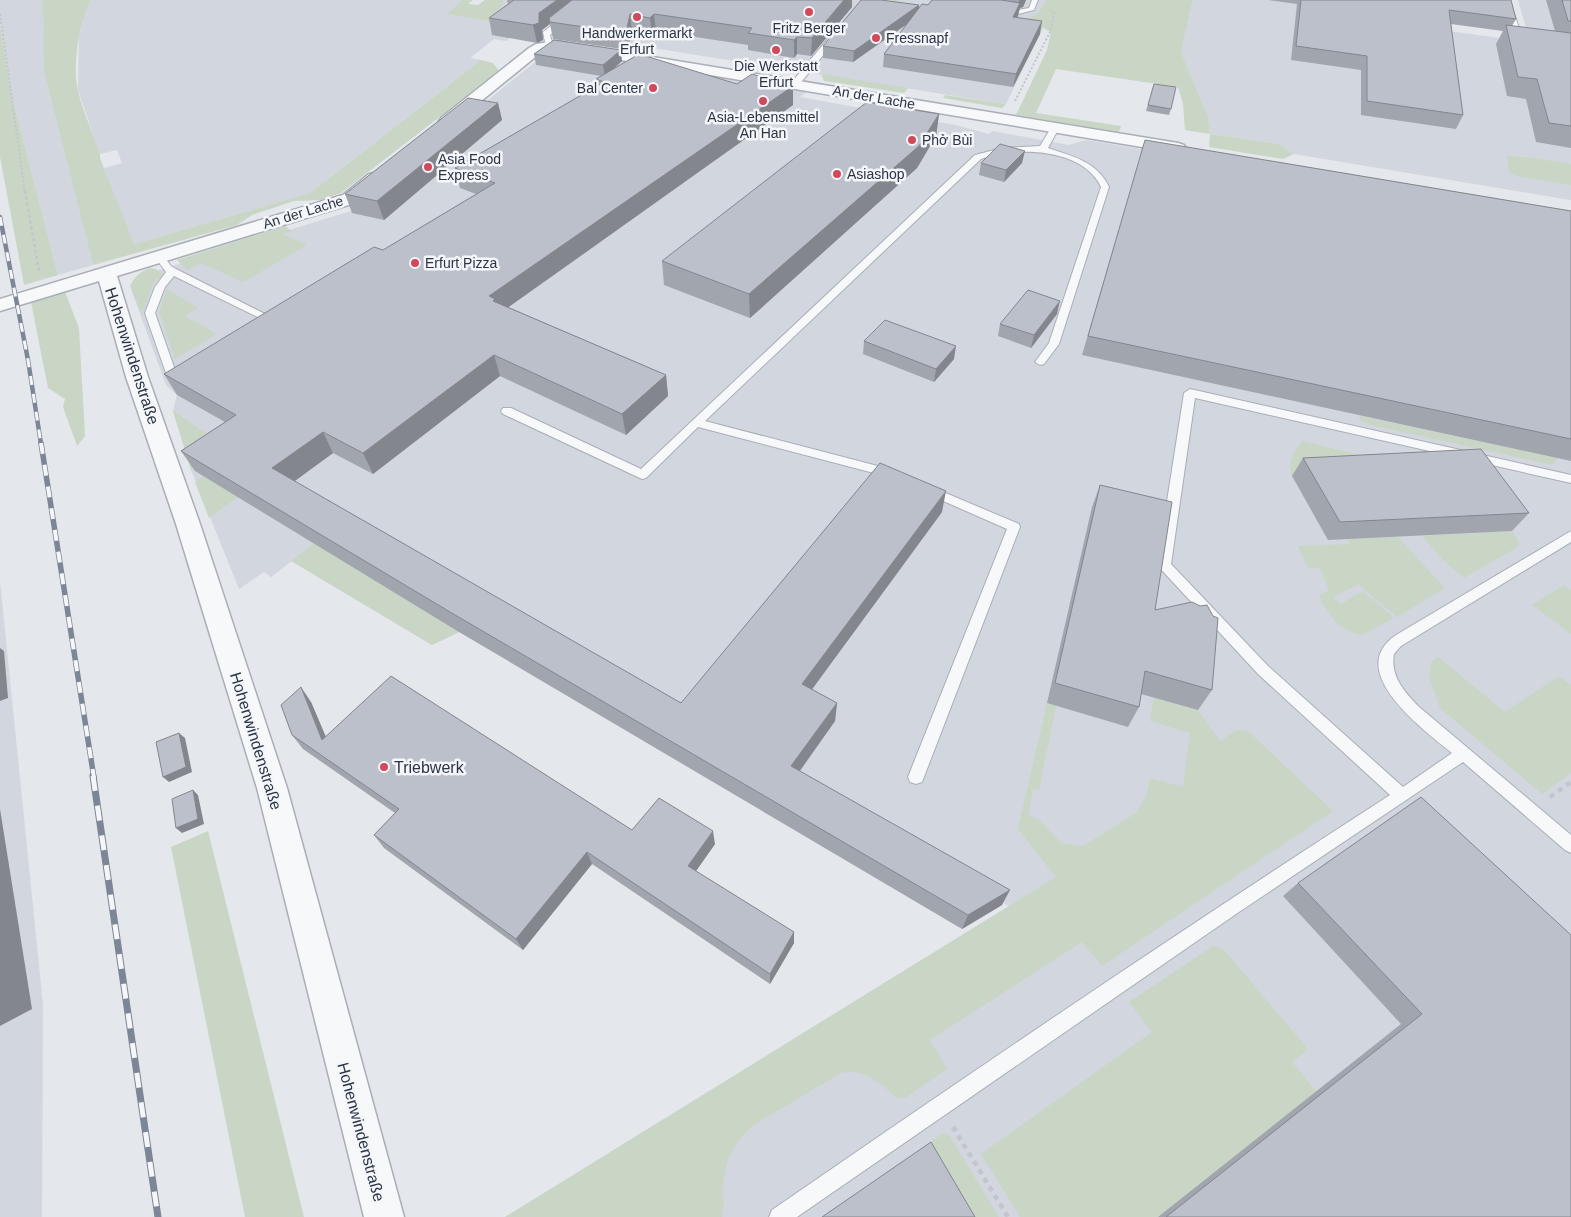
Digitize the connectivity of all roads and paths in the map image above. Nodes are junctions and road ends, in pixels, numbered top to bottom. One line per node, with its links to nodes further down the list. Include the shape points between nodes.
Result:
1 (590, 0): 10 (lane, via 546,34)
2 (1035, 0): 6 (lane)
3 (1506, 0): 9 (lane, via 1519,38)
4 (990, 8): 6 (lane, via 1018,12)
5 (1049, 8): 12 (path, via 1054,12 1051,30)
6 (1032, 9)
7 (0, 14): 21 (path, via 30,228)
8 (841, 28): 11 (lane)
9 (1536, 40)
10 (550, 45): 11 (street, An der Lache); 14 (street, via 534,51)
11 (795, 84): 12 (street, An der Lache)
12 (1006, 120): 13 (street, An der Lache)
13 (1055, 128): 15 (lane); 16 (street, An der Lache)
14 (434, 131)
15 (1043, 149): 24 (lane, via 1088,167 1102,177 1105,187 1054,344); 27 (lane, via 1014,148 991,151 978,157)
16 (1195, 151)
17 (388, 168): 18 (street, An der Lache, via 349,199)
18 (160, 256): 19 (lane); 20 (street, An der Lache)
19 (172, 271): 23 (lane, via 272,320); 25 (lane, via 160,287 150,313 172,374 180,374)
20 (106, 272): 21 (street, An der Lache); 35 (street, Hohenwindenstraße, via 137,377 188,524 272,788)
21 (44, 291): 22 (street, An der Lache)
22 (0, 304)
23 (264, 325)
24 (1040, 362)
25 (197, 365)
26 (507, 411): 27 (lane, via 642,475)
27 (696, 423): 31 (lane, via 888,472 1014,527)
28 (1571, 479): 32 (lane, via 1190,393 1164,565 1263,670)
29 (1571, 536): 30 (lane, via 1401,639 1386,656 1389,678 1401,698)
30 (1464, 753): 32 (lane); 33 (lane)
31 (916, 777)
32 (1402, 796): 34 (lane, via 1233,906)
33 (1571, 845)
34 (940, 1105): 36 (lane); 37 (path)
35 (384, 1217)
36 (779, 1217)
37 (1008, 1217)

